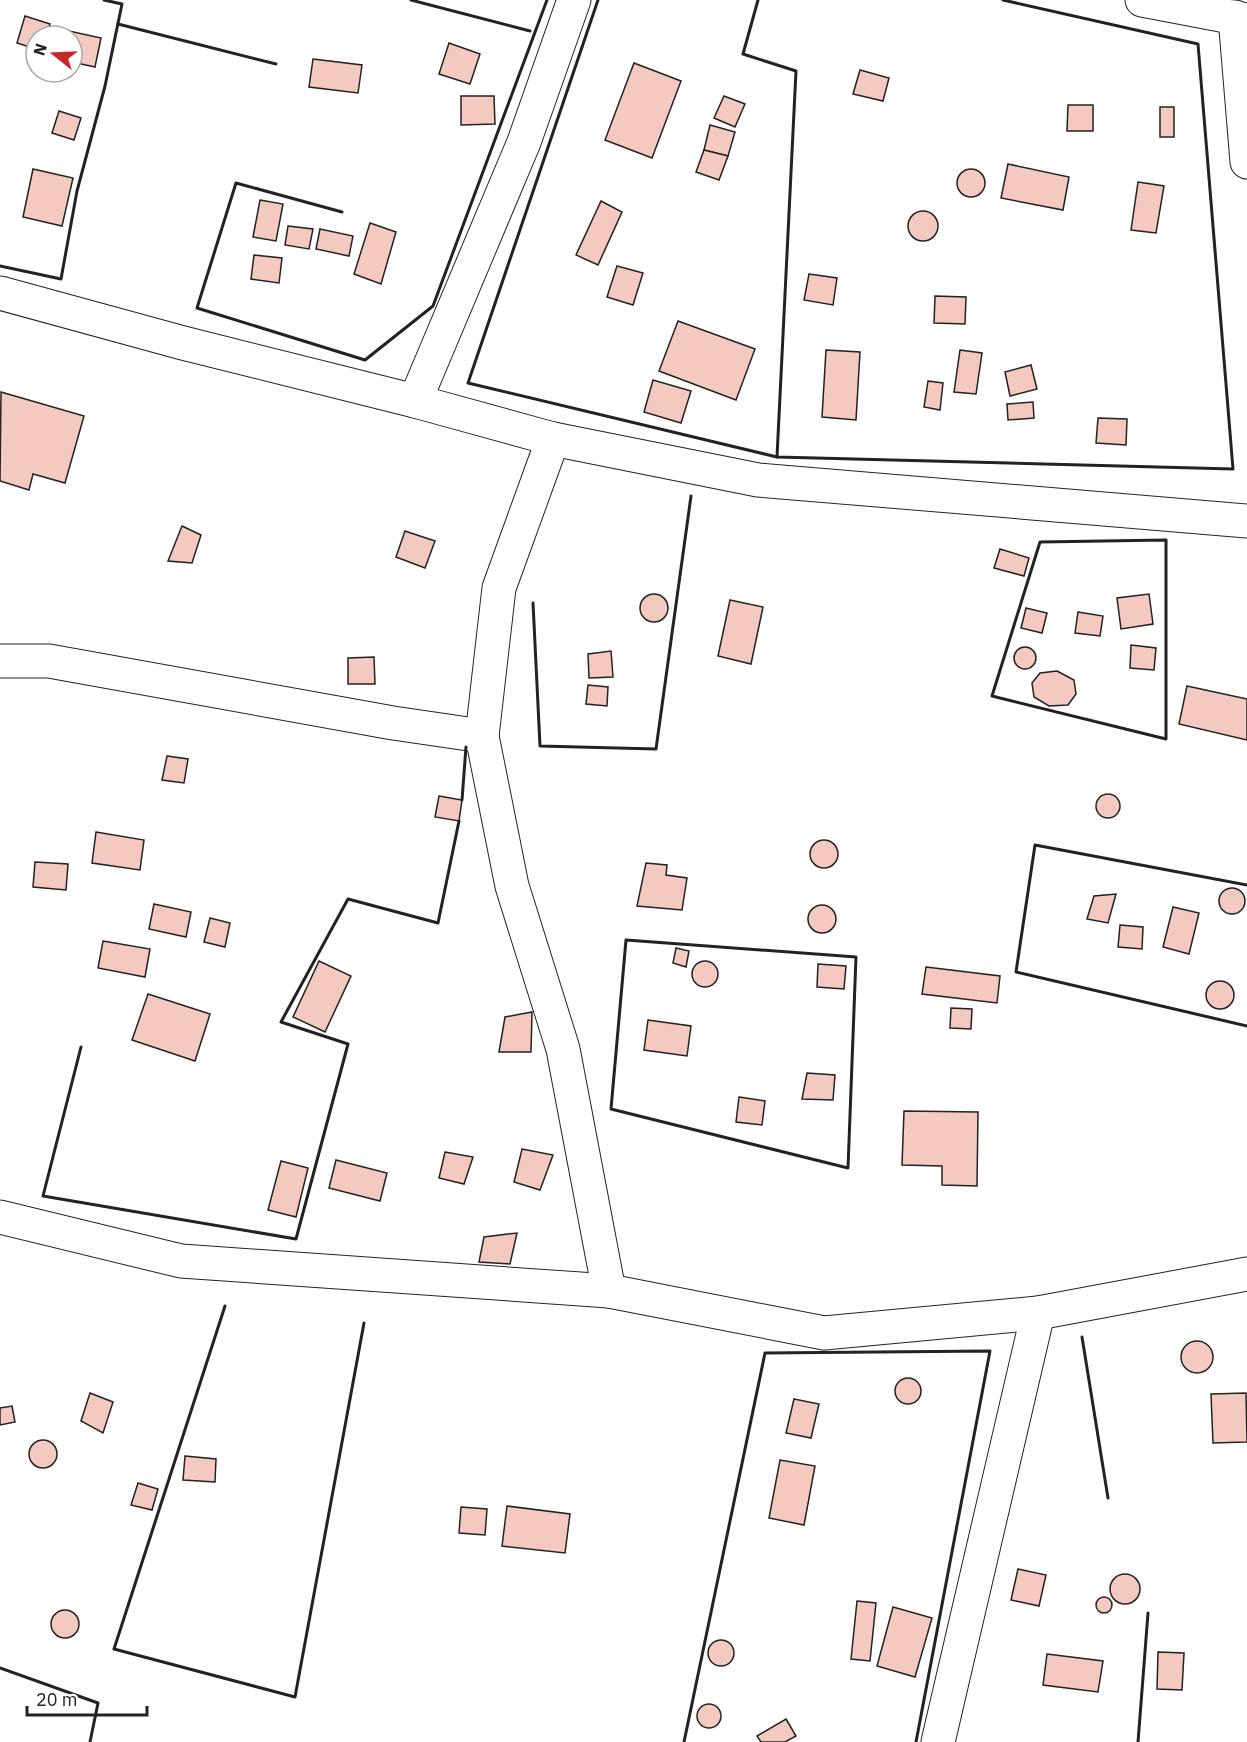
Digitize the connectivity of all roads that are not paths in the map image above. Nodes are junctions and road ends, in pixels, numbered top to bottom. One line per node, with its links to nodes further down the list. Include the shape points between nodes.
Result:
1 (574, 0): 6 (street, via 524,142)
2 (1142, 0): 3 (street)
3 (1241, 18): 4 (street)
4 (1247, 162)
5 (0, 293): 6 (street)
6 (415, 401): 7 (street)
7 (553, 439): 8 (street, via 758,480); 10 (street, via 499,588)
8 (1247, 521)
9 (0, 661): 10 (street, via 49,661)
10 (483, 736): 13 (street, via 512,886 563,1049)
11 (0, 1217): 13 (street, via 181,1261)
12 (1247, 1274): 14 (street)
13 (609, 1291): 14 (street, via 824,1333)
14 (1038, 1313): 15 (street)
15 (939, 1742)

